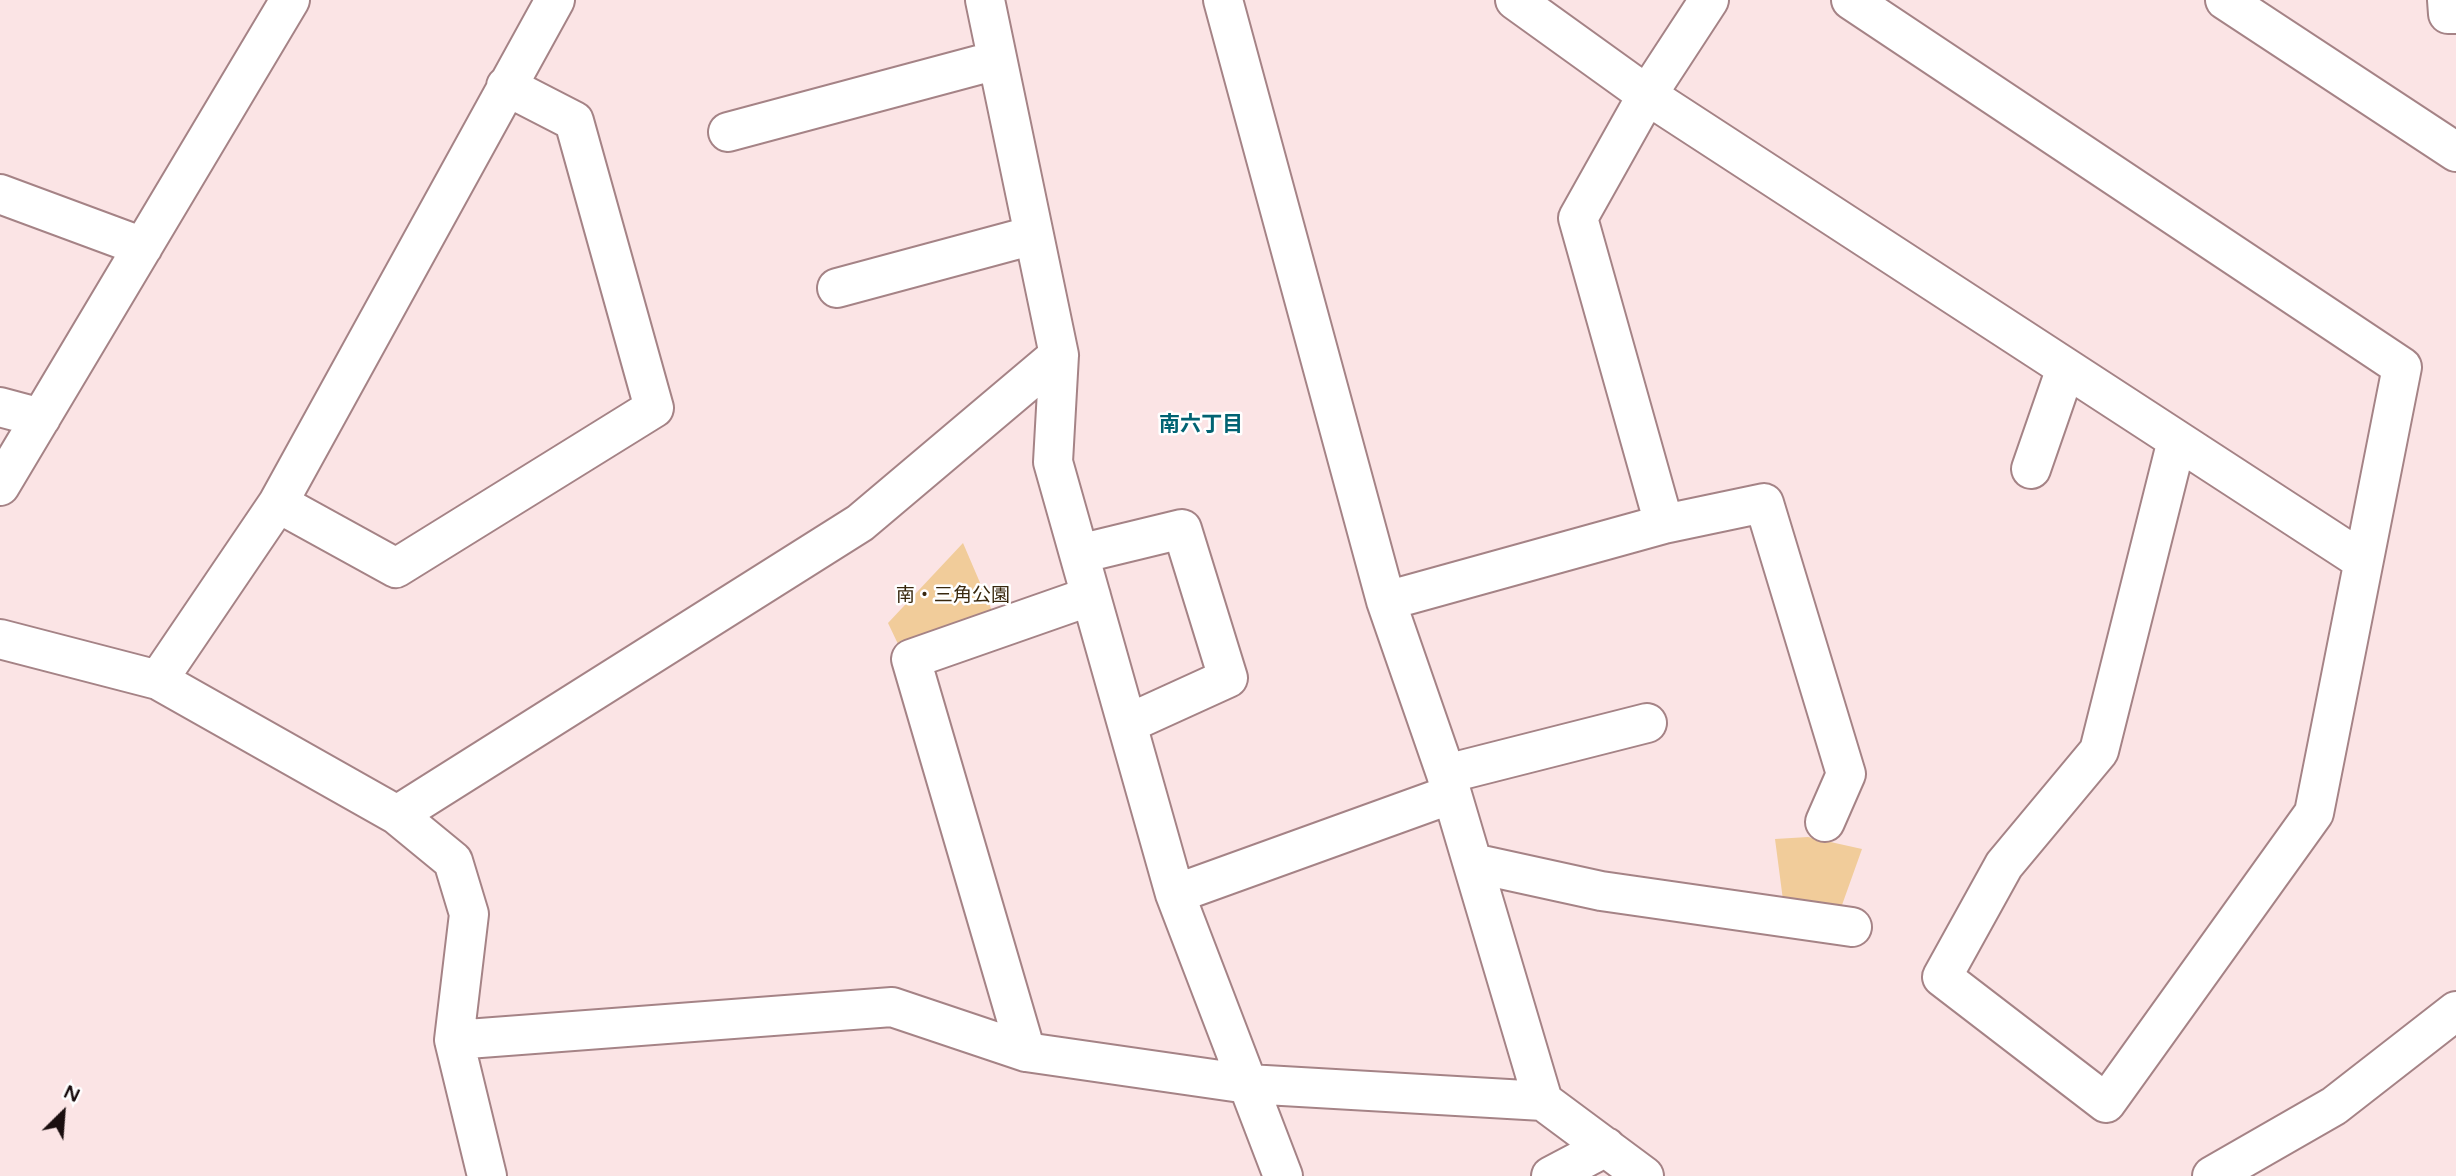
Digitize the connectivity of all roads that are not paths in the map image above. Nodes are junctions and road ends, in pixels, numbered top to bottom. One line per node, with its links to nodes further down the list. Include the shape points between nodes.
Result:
1 (290, 0): 18 (street)
2 (555, 0): 12 (street)
3 (985, 0): 11 (street)
4 (1223, 0): 32 (street)
5 (1515, 0): 13 (street)
6 (1709, 0): 13 (street)
7 (1851, 0): 30 (street, via 2402,367)
8 (2225, 0): 15 (street)
9 (2447, 0): 10 (street, via 2448,14)
10 (2456, 14)
11 (998, 60): 14 (street); 17 (street)
12 (506, 86): 27 (street); 27 (street, via 574,121 654,408 396,568)
13 (1647, 95): 21 (street); 28 (street, via 1578,218)
14 (728, 132)
15 (2456, 152)
16 (0, 194): 18 (street)
17 (1034, 235): 19 (street); 20 (street)
18 (143, 247): 23 (street)
19 (837, 288)
20 (1059, 355): 29 (street, via 1053,462); 38 (street, via 860,523)
21 (2066, 368): 24 (street); 25 (street)
22 (0, 407): 23 (street)
23 (41, 418): 26 (street)
24 (2177, 440): 30 (street); 30 (street, via 2099,751 2004,865 1942,977 2106,1103 2314,813)
25 (2031, 469)
26 (0, 486)
27 (278, 503): 34 (street)
28 (1664, 524): 32 (street); 39 (street, via 1765,503 1846,774)
29 (1079, 554): 31 (street); 36 (street, via 1182,529 1228,678)
30 (2363, 561)
31 (1091, 596): 36 (street); 45 (street, via 911,659)
32 (1386, 601): 37 (street)
33 (0, 639): 34 (street)
34 (158, 680): 38 (street)
35 (1647, 723): 37 (street)
36 (1127, 724): 41 (street)
37 (1449, 784): 40 (street); 41 (street)
38 (397, 815): 44 (street, via 453,861 469,914)
39 (1825, 822)
40 (1473, 863): 42 (street, via 1601,891); 47 (street)
41 (1175, 894): 46 (street)
42 (1852, 927)
43 (2456, 1011): 50 (street, via 2334,1106)
44 (454, 1040): 45 (street, via 892,1007); 49 (street)
45 (1026, 1052): 46 (street)
46 (1248, 1084): 47 (street); 51 (street)
47 (1544, 1101): 48 (street)
48 (1606, 1147): 52 (street); 53 (street)
49 (477, 1168)
50 (2219, 1174)
51 (1283, 1176)
52 (1551, 1176)
53 (1644, 1176)

